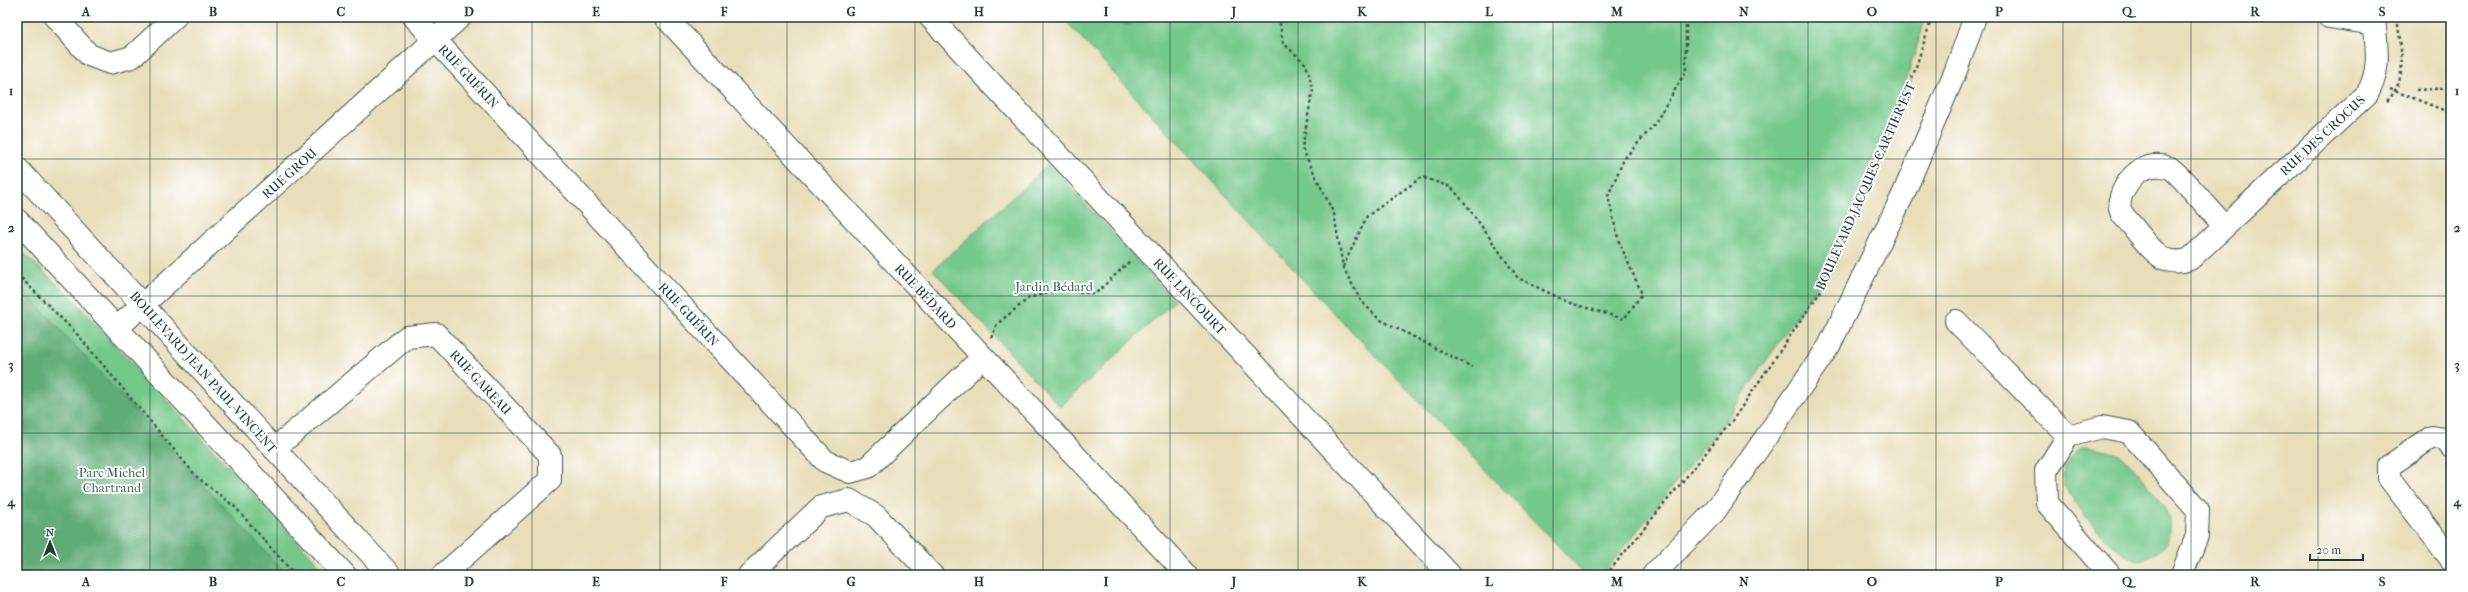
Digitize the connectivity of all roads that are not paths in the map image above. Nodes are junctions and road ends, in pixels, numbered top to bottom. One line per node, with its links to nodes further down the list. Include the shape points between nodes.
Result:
1 (55, 17): 2 (street, via 89,55 110,63 132,57)
2 (175, 17)
3 (414, 17): 10 (street, RUE GUÉRIN)
4 (460, 17): 10 (street, RUE GROU)
5 (665, 17): 17 (street, RUE BÉDARD)
6 (930, 17): 28 (street, RUE LINCOURT)
7 (1975, 17): 29 (street, via 1956,70 1902,195 1829,346 1715,511)
8 (2329, 17): 9 (street, RUE DES CROCUS)
9 (2374, 20): 13 (street, RUE DES CROCUS, via 2378,63 2374,82 2367,94)
10 (435, 40): 14 (street, RUE GROU); 17 (street, RUE GUÉRIN, via 824,461 850,472 868,467)
11 (17, 168): 14 (street, BOULEVARD JEAN-PAUL-VINCENT)
12 (17, 220): 16 (street)
13 (2224, 226): 13 (street, RUE DES CROCUS, via 2190,259 2172,262 2148,246 2120,211 2125,185 2142,169 2157,165 2172,168)
14 (144, 306): 16 (street, RUE GROU); 20 (street, BOULEVARD JEAN-PAUL-VINCENT)
15 (1956, 321): 18 (street)
16 (117, 328): 22 (street)
17 (983, 357): 27 (street, RUE BÉDARD)
18 (2068, 436): 30 (street, via 2046,471 2047,503); 31 (street, via 2102,427 2129,432 2198,510 2197,536)
19 (2451, 446): 21 (street, via 2445,439 2432,437 2390,466 2390,478)
20 (274, 449): 23 (street, BOULEVARD JEAN-PAUL-VINCENT); 24 (street, RUE GAREAU, via 407,337 436,334 550,455 550,480)
21 (2451, 559)
22 (345, 575)
23 (390, 575)
24 (443, 575)
25 (749, 575): 26 (street, via 821,507 849,500 876,516)
26 (932, 575)
27 (1187, 575)
28 (1450, 575)
29 (1653, 575)
30 (2110, 575)
31 (2182, 575)

